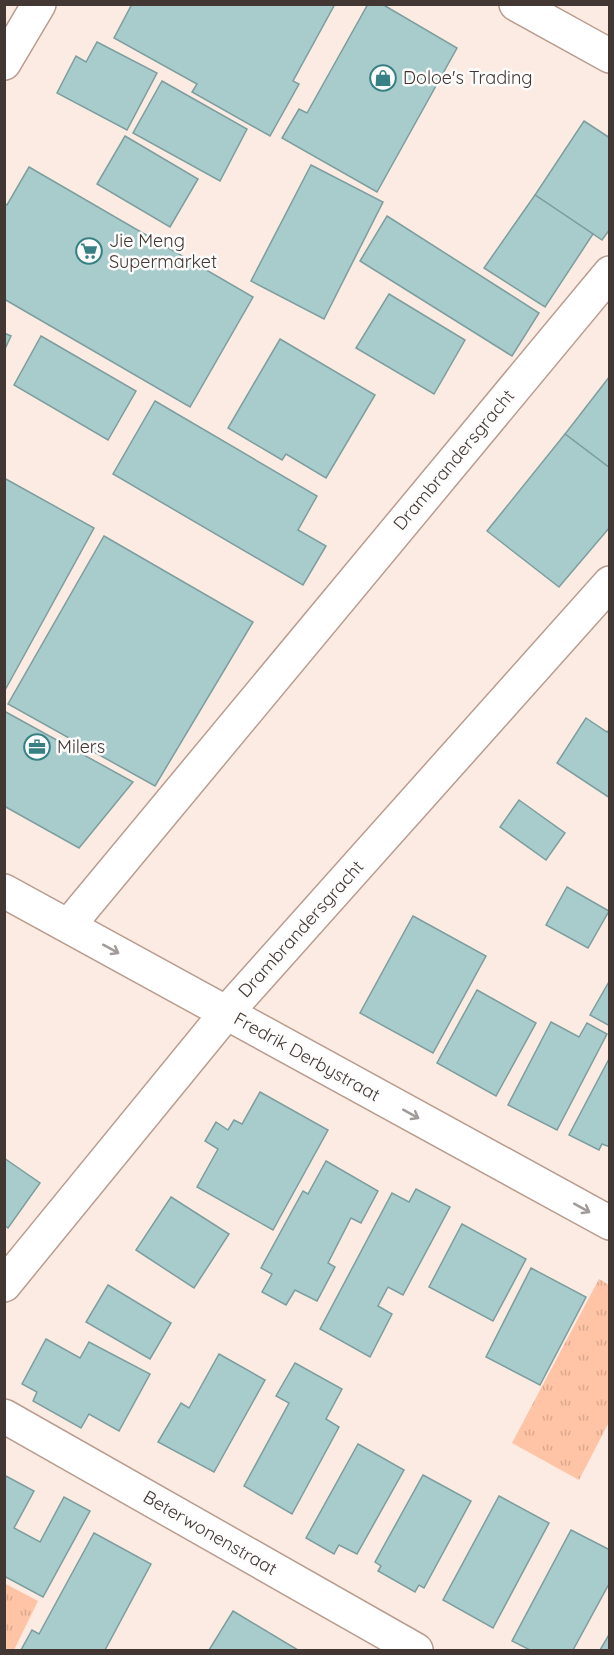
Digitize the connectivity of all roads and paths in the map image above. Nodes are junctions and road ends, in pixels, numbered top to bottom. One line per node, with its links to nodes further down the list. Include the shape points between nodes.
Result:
1 (39, 4): 4 (street)
2 (516, 4): 3 (street)
3 (609, 56)
4 (4, 63)
5 (609, 273): 8 (street, Drambrandersgracht)
6 (609, 583): 9 (street, Drambrandersgracht)
7 (4, 891): 8 (street, Fredrik Derbystraat)
8 (69, 925): 9 (street, Fredrik Derbystraat, one-way to 9)
9 (227, 1012): 10 (street, Fredrik Derbystraat, one-way to 10); 11 (street, Drambrandersgracht)
10 (609, 1223)
11 (4, 1285)
12 (4, 1416): 13 (street, Beterwonenstraat)
13 (416, 1650)

